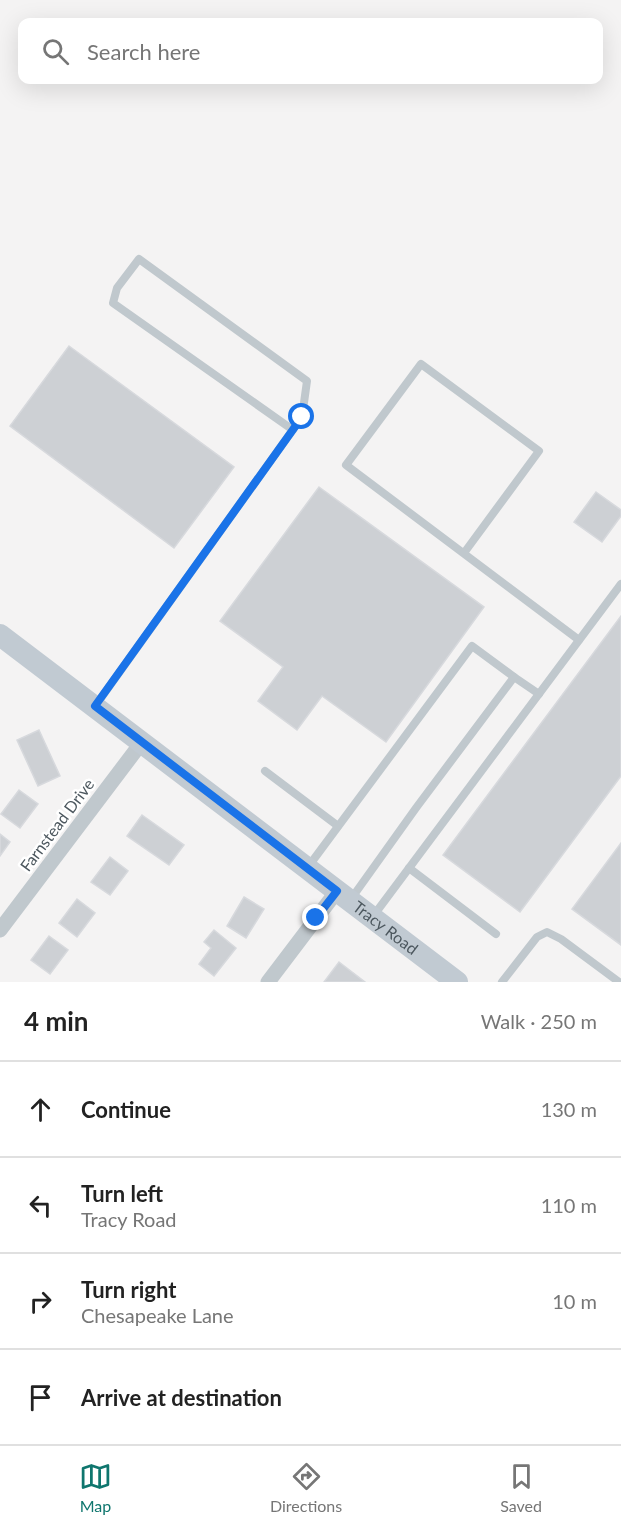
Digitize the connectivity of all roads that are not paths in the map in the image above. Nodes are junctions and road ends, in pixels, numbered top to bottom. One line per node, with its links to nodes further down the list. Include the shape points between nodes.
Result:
1 (293, 430): 1 (lane, via 302,417 307,381 140,259 117,288 113,303); 8 (lane)
2 (464, 553): 2 (lane, via 346,465 421,364 539,451); 5 (lane)
3 (621, 584): 5 (lane)
4 (0, 634): 8 (street, Tracy Road)
5 (579, 640): 7 (lane)
6 (514, 677): 7 (lane); 11 (lane, via 472,646); 14 (lane)
7 (539, 694): 13 (lane)
8 (95, 706): 9 (street, Tracy Road)
9 (142, 742): 12 (street, Tracy Road); 16 (street, Farnstead Drive)
10 (265, 771): 11 (lane)
11 (338, 826): 12 (lane)
12 (307, 868): 14 (street, Tracy Road)
13 (409, 868): 15 (lane); 17 (lane)
14 (344, 896): 15 (street, Tracy Road); 19 (street)
15 (373, 916): 18 (street, Tracy Road)
16 (0, 930)
17 (496, 934)
18 (446, 979)
19 (268, 982)
20 (502, 982): 21 (lane, via 537,937 547,932)
21 (619, 982)

